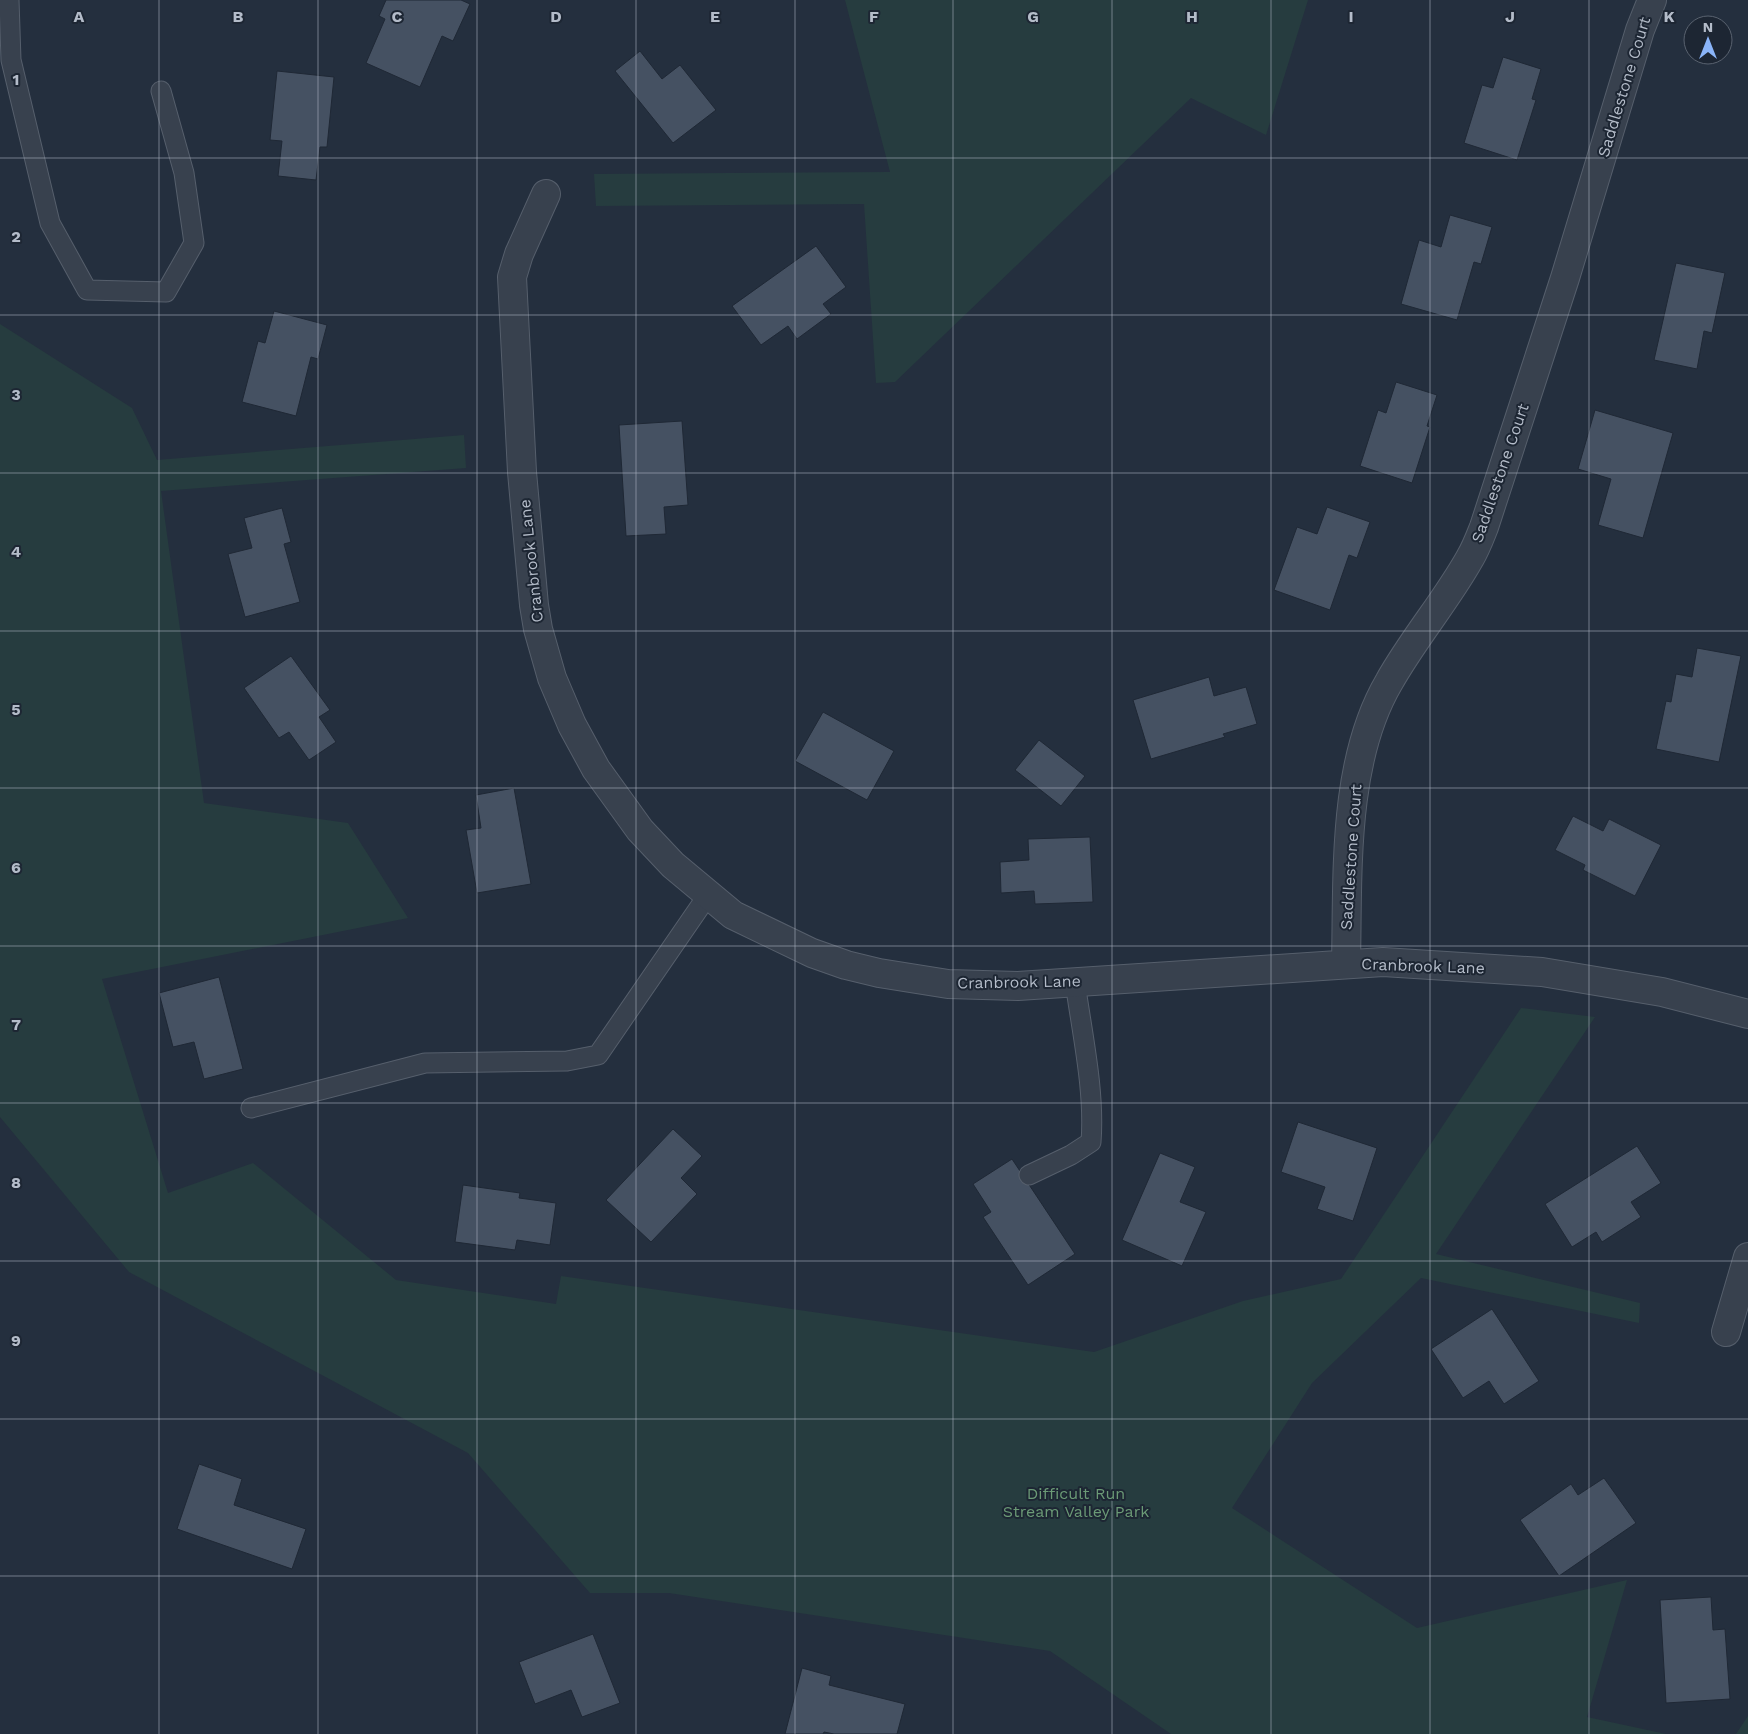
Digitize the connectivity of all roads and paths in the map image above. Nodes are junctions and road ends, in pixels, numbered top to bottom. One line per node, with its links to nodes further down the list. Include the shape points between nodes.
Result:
1 (9, 0): 3 (lane)
2 (1652, 0): 7 (street, Saddlestone Court, via 1484,527 1470,558 1388,683 1371,721 1352,801)
3 (5, 56): 4 (lane, via 50,223 87,290 166,292 194,243 184,173)
4 (161, 91)
5 (546, 194): 6 (street, Cranbrook Lane, via 512,277 522,472 538,629 552,678 596,769 640,830)
6 (708, 895): 8 (street, Cranbrook Lane, via 733,916 812,953 879,974 948,984 1018,986); 10 (lane, via 598,1055 567,1061 426,1063)
7 (1346, 964): 8 (street, Cranbrook Lane); 9 (street, Cranbrook Lane, via 1383,962 1542,972 1662,992)
8 (1075, 982): 11 (lane, via 1090,1091 1091,1142)
9 (1748, 1014)
10 (251, 1108)
11 (1029, 1175)
12 (1748, 1257): 13 (street)
13 (1726, 1332)

